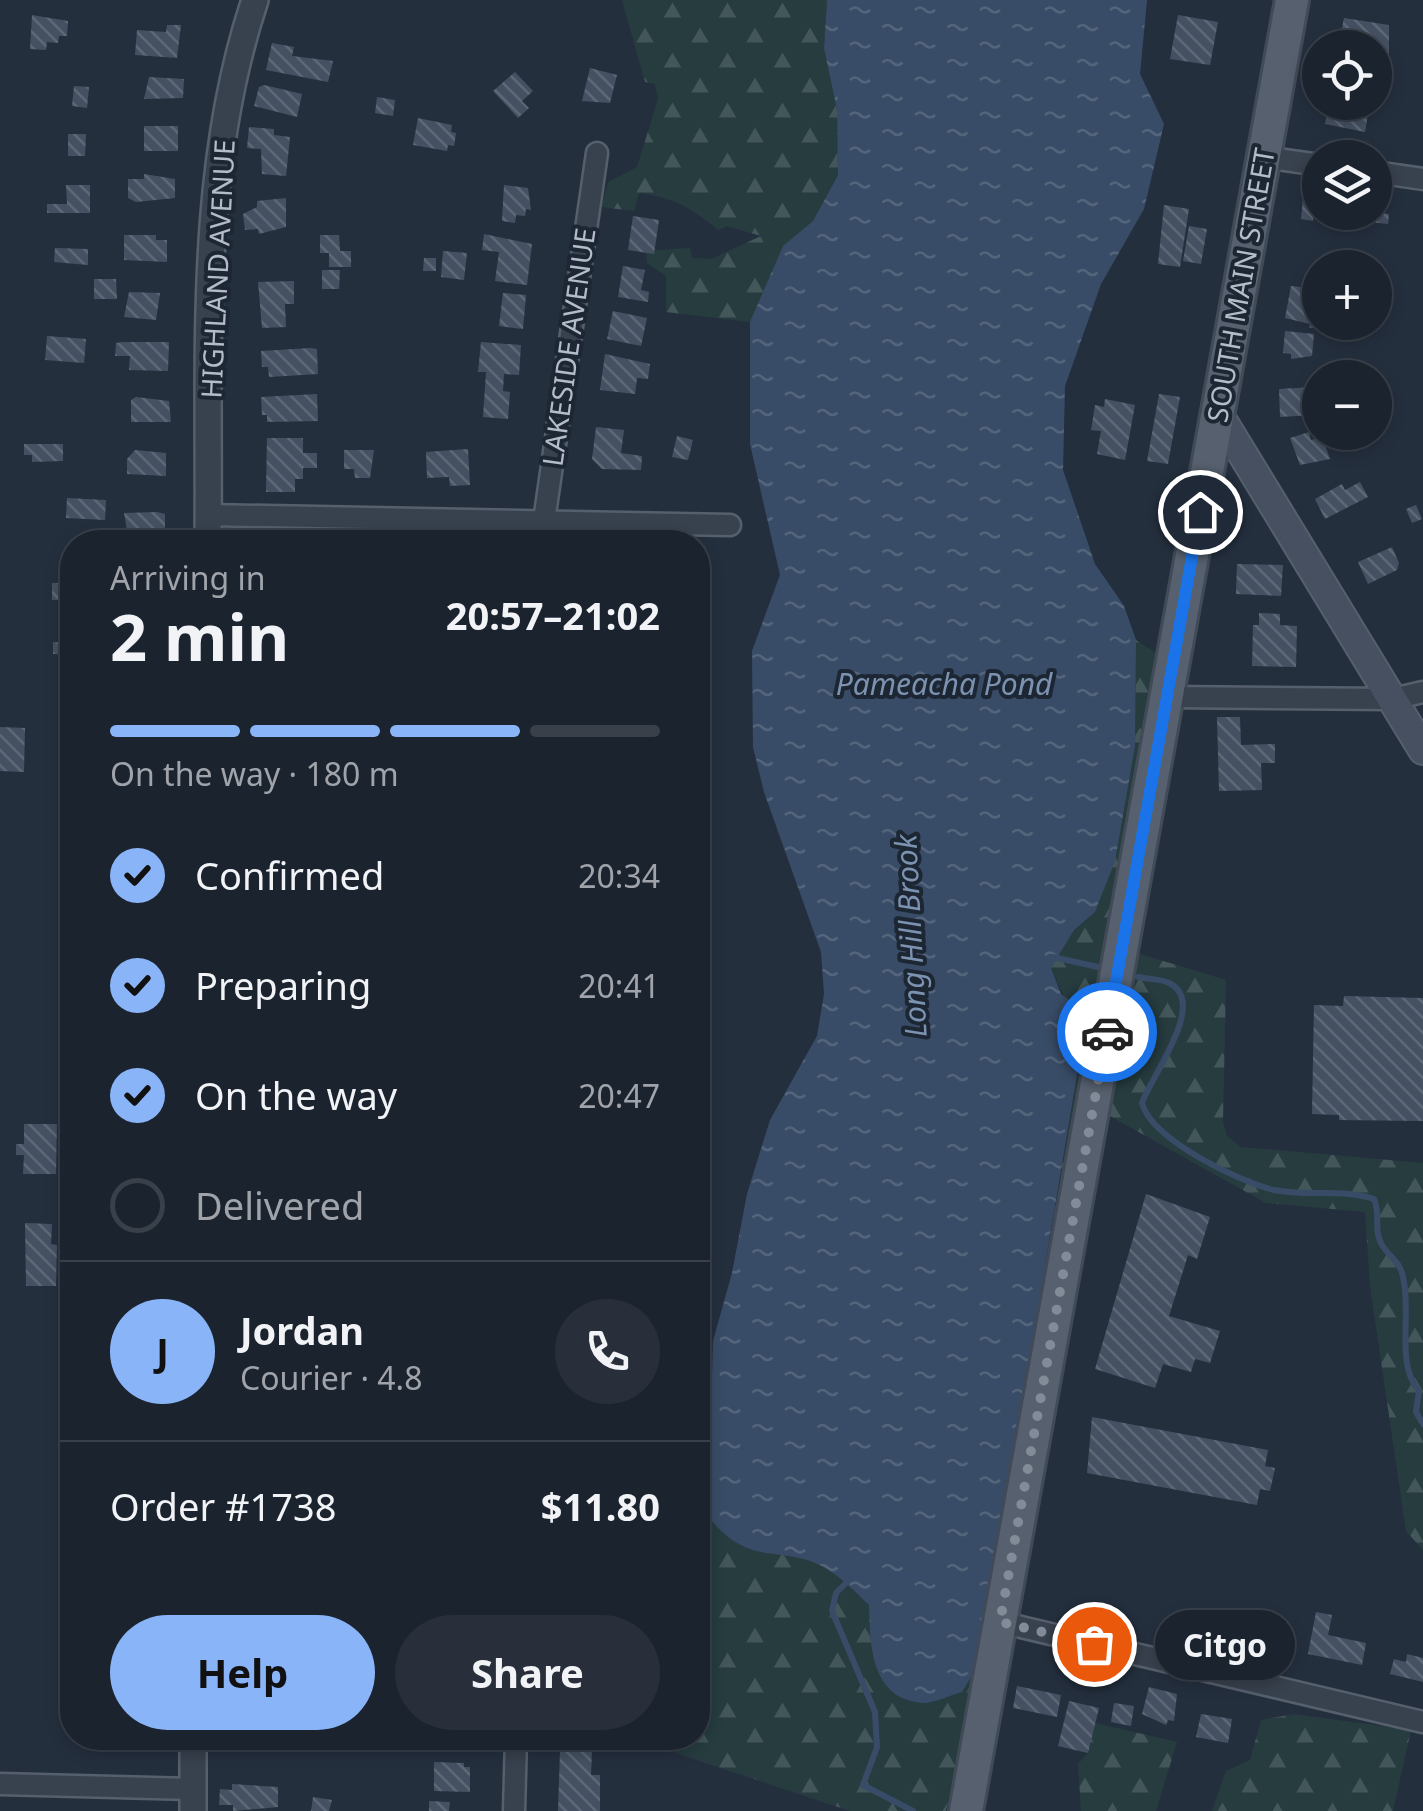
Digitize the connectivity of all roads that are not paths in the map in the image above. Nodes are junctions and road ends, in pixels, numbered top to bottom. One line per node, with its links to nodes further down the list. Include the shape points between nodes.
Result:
1 (244, 0): 2 (street)
2 (255, 0): 10 (street, HIGHLAND AVENUE, via 225,115 215,197)
3 (1292, 0): 5 (main road, SOUTH MAIN STREET)
4 (597, 152): 14 (street, LAKESIDE AVENUE)
5 (1263, 157): 6 (street); 9 (main road, SOUTH MAIN STREET)
6 (1302, 162)
7 (1392, 174): 8 (street)
8 (1423, 179)
9 (1217, 412): 17 (main road, SOUTH MAIN STREET); 18 (main road)
10 (208, 515): 12 (street, HIGHLAND AVENUE); 13 (street)
11 (730, 525): 15 (street)
12 (208, 530)
13 (503, 530)
14 (542, 530)
15 (596, 530)
16 (1423, 692): 18 (street)
17 (1167, 697): 18 (street); 20 (main road, SOUTH MAIN STREET)
18 (1393, 699): 19 (main road)
19 (1423, 750)
20 (1000, 1622): 21 (street); 25 (main road, SOUTH MAIN STREET)
21 (1423, 1722)
22 (194, 1750): 26 (street)
23 (516, 1750): 27 (street)
24 (0, 1784): 26 (street)
25 (969, 1797)
26 (193, 1800)
27 (514, 1811)

